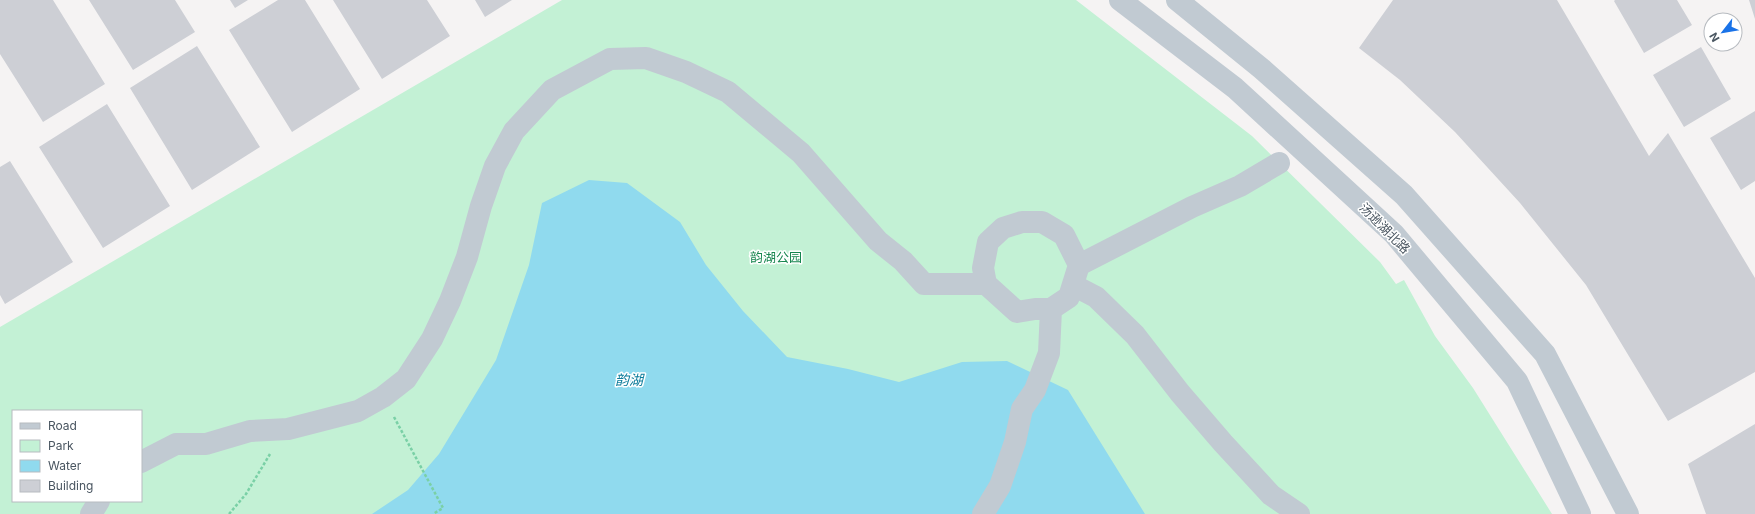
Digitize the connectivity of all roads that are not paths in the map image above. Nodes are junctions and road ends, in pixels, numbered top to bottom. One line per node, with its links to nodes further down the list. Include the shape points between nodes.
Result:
1 (1120, 0): 12 (street, 汤逊湖北路, via 1235,88 1394,234 1517,381)
2 (1177, 0): 13 (street, via 1262,69 1404,195 1544,354)
3 (1279, 163): 4 (street, via 1240,186 1192,207)
4 (1076, 275): 5 (street, via 1064,235 1042,222 1022,222 1003,228 988,242 983,268); 6 (street, via 1069,298); 11 (street, via 1135,335 1180,393 1271,495)
5 (986, 284): 6 (street, via 1017,312); 7 (street, via 924,284 903,261 878,241 801,153 728,92 686,72 646,58 610,58 552,90 514,131 495,166 467,257 450,302 432,339 406,379 383,397 358,411 288,429 250,432 206,444 176,444)
6 (1051, 309): 10 (street, via 1049,354 1035,390 1022,409 1015,442 1000,486)
7 (142, 461)
8 (98, 502): 9 (street)
9 (91, 514)
10 (983, 514)
11 (1299, 514)
12 (1580, 514)
13 (1628, 514)

